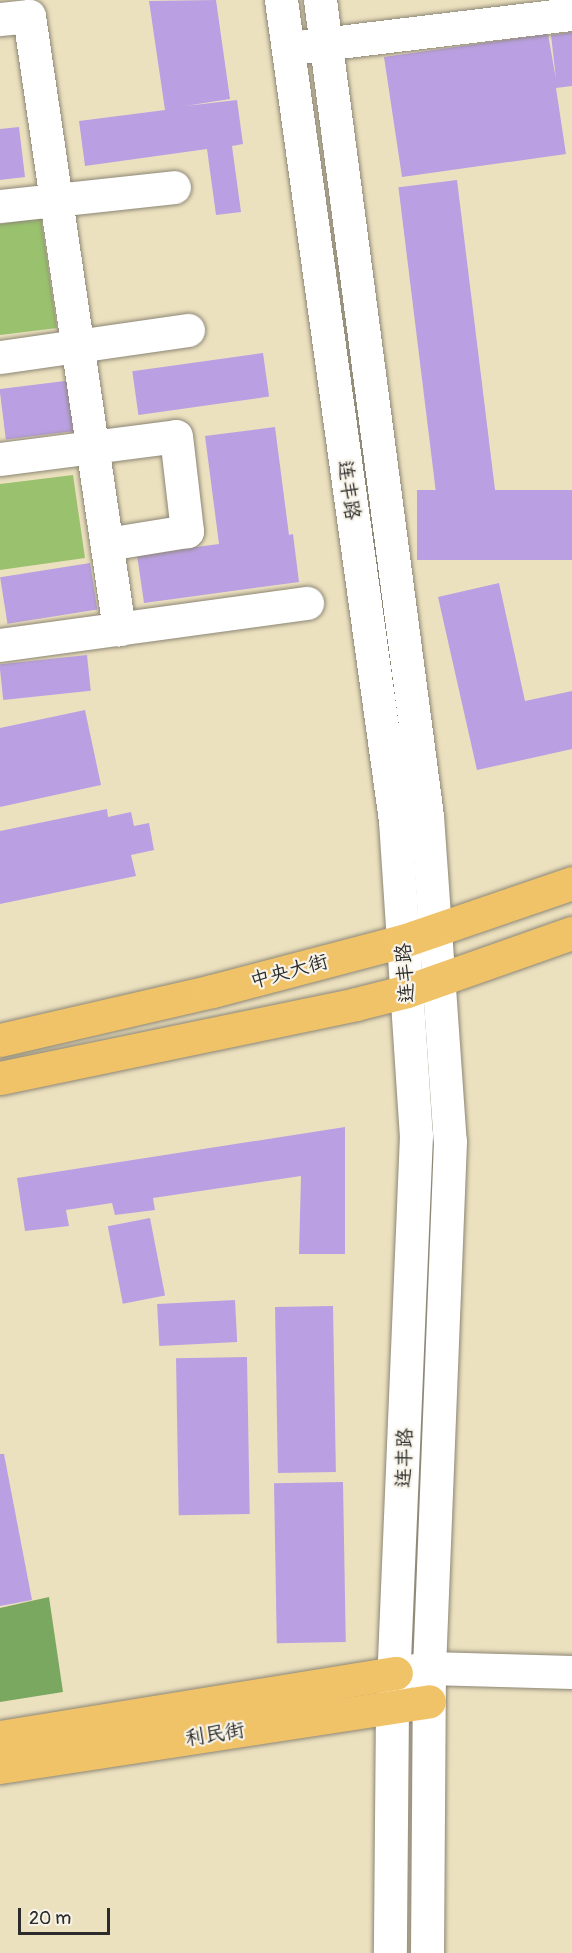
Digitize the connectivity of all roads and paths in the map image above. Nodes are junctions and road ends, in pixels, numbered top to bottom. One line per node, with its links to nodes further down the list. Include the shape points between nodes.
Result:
1 (281, 0): 6 (street, 连丰路)
2 (320, 0): 5 (street, 连丰路)
3 (572, 14): 5 (street)
4 (0, 19): 8 (street, via 29,16)
5 (326, 44): 6 (street); 20 (street, 连丰路, via 427,816)
6 (287, 49): 22 (street, 连丰路, via 395,821)
7 (174, 187): 8 (street)
8 (56, 200): 9 (street); 11 (street)
9 (0, 206)
10 (188, 330): 11 (street)
11 (78, 346): 12 (street); 13 (street)
12 (0, 357)
13 (93, 447): 14 (street); 15 (street); 15 (street, via 176,436 187,531)
14 (0, 459)
15 (106, 544): 17 (street)
16 (307, 603): 17 (street)
17 (119, 629): 18 (street)
18 (0, 645)
19 (572, 883): 20 (main road, 中央大街)
20 (435, 931): 22 (main road, 中央大街); 23 (street, 连丰路)
21 (572, 933): 23 (main road)
22 (403, 941): 24 (street, 连丰路); 25 (main road, 中央大街)
23 (438, 979): 24 (main road); 27 (street, 连丰路, via 450,1141)
24 (407, 991): 26 (main road); 29 (street, 连丰路, via 416,1135)
25 (0, 1040)
26 (0, 1078)
27 (429, 1668): 28 (street); 29 (street); 30 (street, 连丰路)
28 (572, 1672)
29 (396, 1673): 31 (street, 连丰路); 32 (main road, 利民街)
30 (429, 1701): 31 (main road, 利民街); 35 (street, 连丰路)
31 (392, 1707): 33 (main road, 利民街); 34 (street, 连丰路)
32 (0, 1737)
33 (0, 1767)
34 (390, 1953)
35 (427, 1953)

